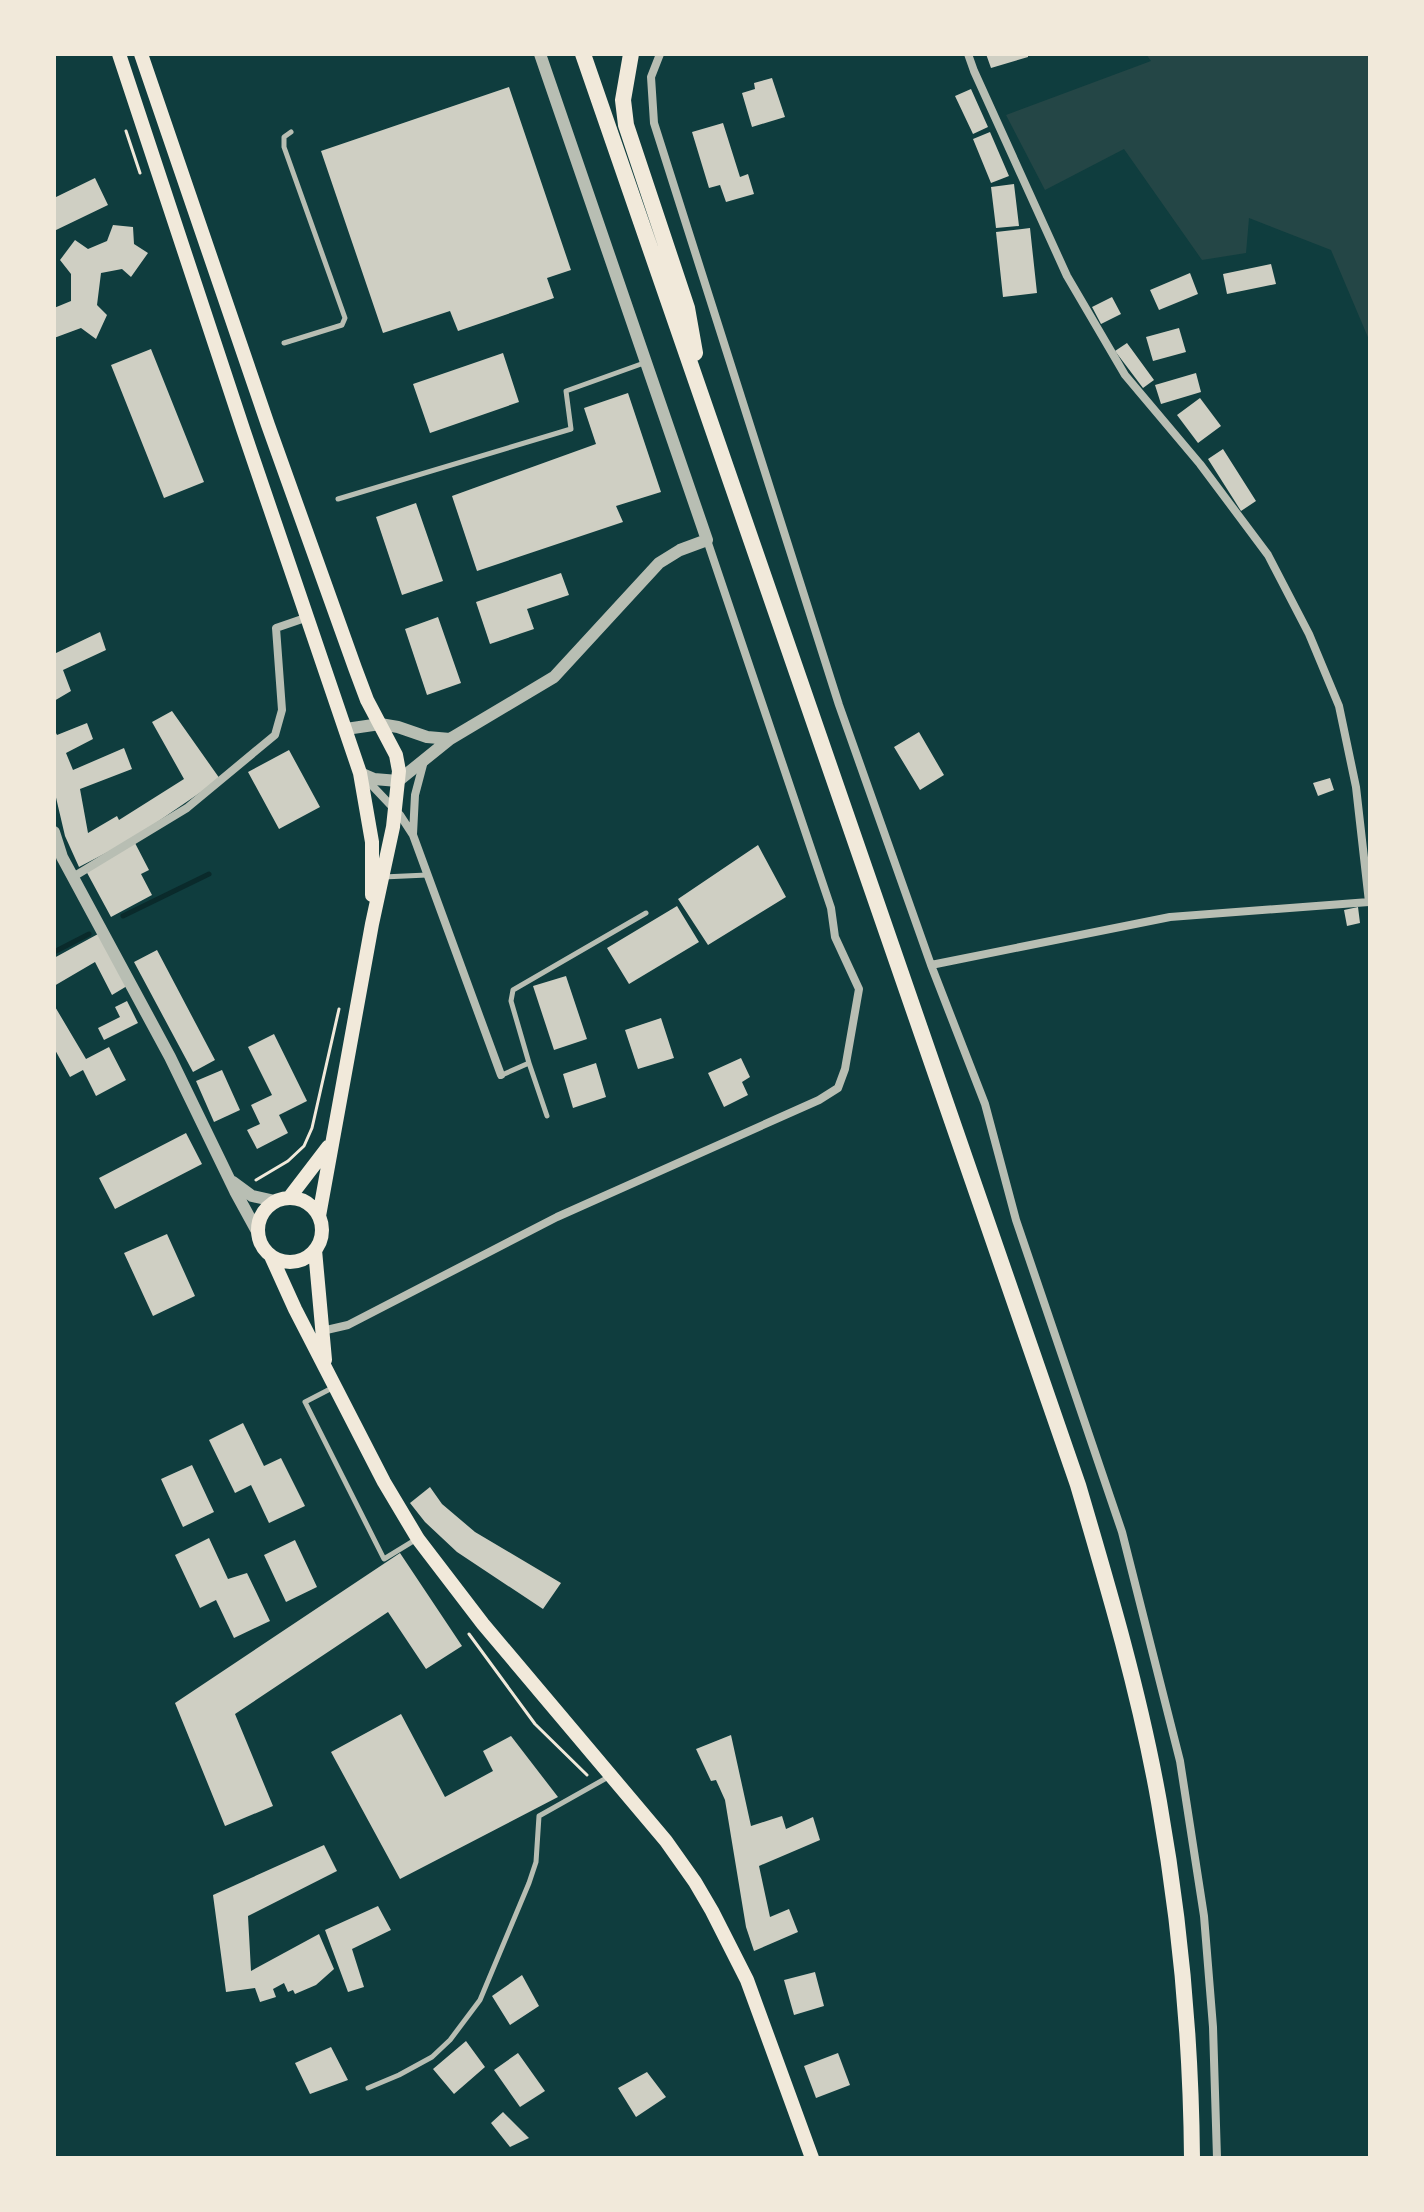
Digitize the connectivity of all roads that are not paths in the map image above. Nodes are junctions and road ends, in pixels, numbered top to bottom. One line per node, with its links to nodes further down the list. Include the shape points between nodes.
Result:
1 (119, 54): 14 (main road)
2 (141, 54): 15 (main road, via 273,439)
3 (540, 54): 10 (street)
4 (583, 54): 11 (main road)
5 (631, 54): 11 (main road, via 623,100 626,125 687,308)
6 (660, 54): 30 (street, via 651,77 654,123 839,705)
7 (968, 54): 27 (street, via 1067,276 1125,375 1268,555 1309,634 1339,706 1356,787)
8 (291, 132): 9 (lane, via 284,137 284,147 345,318 342,325)
9 (284, 343)
10 (645, 362): 12 (lane, via 566,391 571,429); 13 (street)
11 (702, 398): 48 (main road, via 1078,1485 1117,1618 1159,1801 1179,1935)
12 (338, 499)
13 (707, 540): 17 (street, via 659,563 554,677); 41 (street, via 831,908 835,937 859,989 838,1088 557,1217 348,1325)
14 (308, 617): 16 (main road); 25 (street, via 276,628 282,710 275,735 187,808)
15 (380, 724): 16 (street); 17 (street); 20 (main road, via 396,755)
16 (346, 729): 19 (main road)
17 (450, 739): 18 (street)
18 (425, 758): 20 (street); 23 (street, via 415,795)
19 (360, 773): 20 (street); 21 (street); 29 (main road, via 372,842)
20 (398, 781): 21 (main road)
21 (395, 811): 23 (street); 26 (main road)
22 (54, 832): 25 (street)
23 (413, 835): 24 (street)
24 (427, 875): 26 (lane); 32 (street)
25 (73, 877): 35 (street)
26 (382, 877): 29 (main road)
27 (1369, 902): 30 (street, via 1170,917)
28 (646, 913): 31 (lane, via 513,990 511,1001)
29 (372, 924): 34 (main road)
30 (931, 965): 49 (street, via 985,1104 1016,1220 1122,1532 1180,1761 1204,1916)
31 (529, 1063): 32 (lane); 33 (lane)
32 (501, 1075)
33 (547, 1116)
34 (331, 1144): 36 (main road); 37 (main road)
35 (231, 1180): 36 (street, via 252,1196); 38 (street)
36 (282, 1200): 37 (main road, via 307,1202); 38 (main road, via 262,1215)
37 (319, 1216): 39 (main road, via 322,1234)
38 (258, 1233): 40 (main road)
39 (315, 1250): 40 (main road, via 289,1262); 41 (main road)
40 (271, 1256): 42 (main road)
41 (322, 1331): 42 (main road)
42 (326, 1368): 43 (main road)
43 (335, 1386): 44 (main road); 44 (lane, via 305,1402 384,1559)
44 (418, 1539): 45 (main road)
45 (610, 1775): 46 (lane, via 539,1816 529,1883 467,2019 432,2057); 47 (main road, via 695,1882 734,1951)
46 (368, 2088)
47 (812, 2158)
48 (1192, 2158)
49 (1217, 2158)

